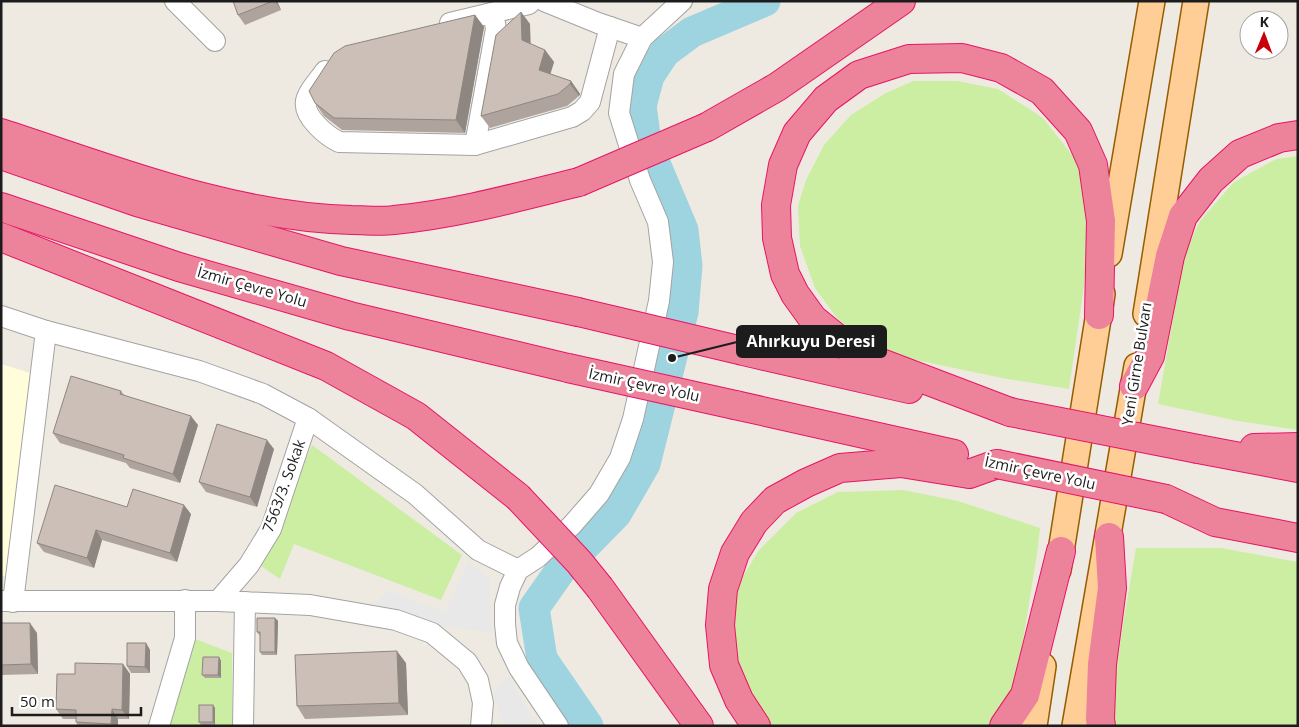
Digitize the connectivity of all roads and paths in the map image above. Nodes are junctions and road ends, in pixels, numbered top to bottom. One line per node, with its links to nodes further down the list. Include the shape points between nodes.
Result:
1 (175, 1): 12 (street)
2 (531, 1): 8 (street)
3 (544, 1): 9 (street)
4 (682, 1): 11 (street)
5 (901, 1): 14 (highway, bridge, via 777,87 707,127 579,182 421,217 392,221 327,219 266,211 172,188)
6 (1152, 1): 21 (main road)
7 (1196, 1): 23 (main road, Yeni Girne Bulvarı)
8 (493, 13): 10 (street); 16 (street, via 496,29)
9 (610, 27): 11 (street); 16 (street, via 590,102 582,111 572,117)
10 (429, 28)
11 (642, 38): 35 (street, via 624,74 619,113 640,180 658,222 664,262 659,301 633,419 620,458 599,494 538,557)
12 (215, 41)
13 (334, 57): 16 (street, via 307,97 305,106 327,136 338,142)
14 (1, 134)
15 (1298, 135): 23 (highway, via 1278,138 1240,154 1210,180 1183,216 1170,256 1150,356)
16 (474, 146)
17 (1, 155): 24 (highway, bridge, via 137,202 341,261)
18 (1, 207): 28 (highway, İzmir Çevre Yolu, bridge, via 179,267 350,316)
19 (1, 237): 44 (highway, bridge, via 326,366 416,416 518,497 579,562)
20 (1, 316): 22 (street)
21 (1099, 316): 24 (highway, via 1101,221 1093,165 1078,131 1042,91 1001,68 962,58 909,59 859,76 826,99 797,133 783,165 776,205 777,238 785,274 795,294 813,319 855,353); 34 (main road)
22 (46, 331): 25 (street, via 199,371 263,394); 38 (street)
23 (1134, 386): 32 (main road, Yeni Girne Bulvarı)
24 (1010, 412): 27 (highway, bridge)
25 (308, 418): 35 (street, via 415,494 478,550); 37 (street, 7563/3. Sokak, via 271,529 249,565)
26 (1298, 447): 27 (highway)
27 (1198, 449): 29 (highway)
28 (997, 464): 30 (highway, İzmir Çevre Yolu, bridge); 45 (highway, via 969,474 901,463 840,468 775,500 754,522 735,553 723,589 720,625 724,665 739,700)
29 (1298, 468)
30 (1166, 499): 31 (highway, İzmir Çevre Yolu); 33 (highway, via 1215,522)
31 (1298, 524)
32 (1109, 537): 48 (main road, Yeni Girne Bulvarı); 49 (highway, via 1112,588 1102,664)
33 (1298, 538)
34 (1061, 552): 46 (highway, via 1026,695); 47 (main road)
35 (518, 570): 43 (street, via 505,605 508,643 519,668)
36 (185, 600): 37 (street); 38 (street); 40 (street, via 185,638)
37 (218, 601): 39 (street)
38 (7, 602)
39 (245, 602): 41 (street); 42 (street, via 310,605 396,620 432,634 467,662 478,680 483,703)
40 (159, 726)
41 (243, 726)
42 (481, 726)
43 (558, 726)
44 (699, 726)
45 (756, 726)
46 (1004, 726)
47 (1034, 726)
48 (1075, 726)
49 (1101, 726)

